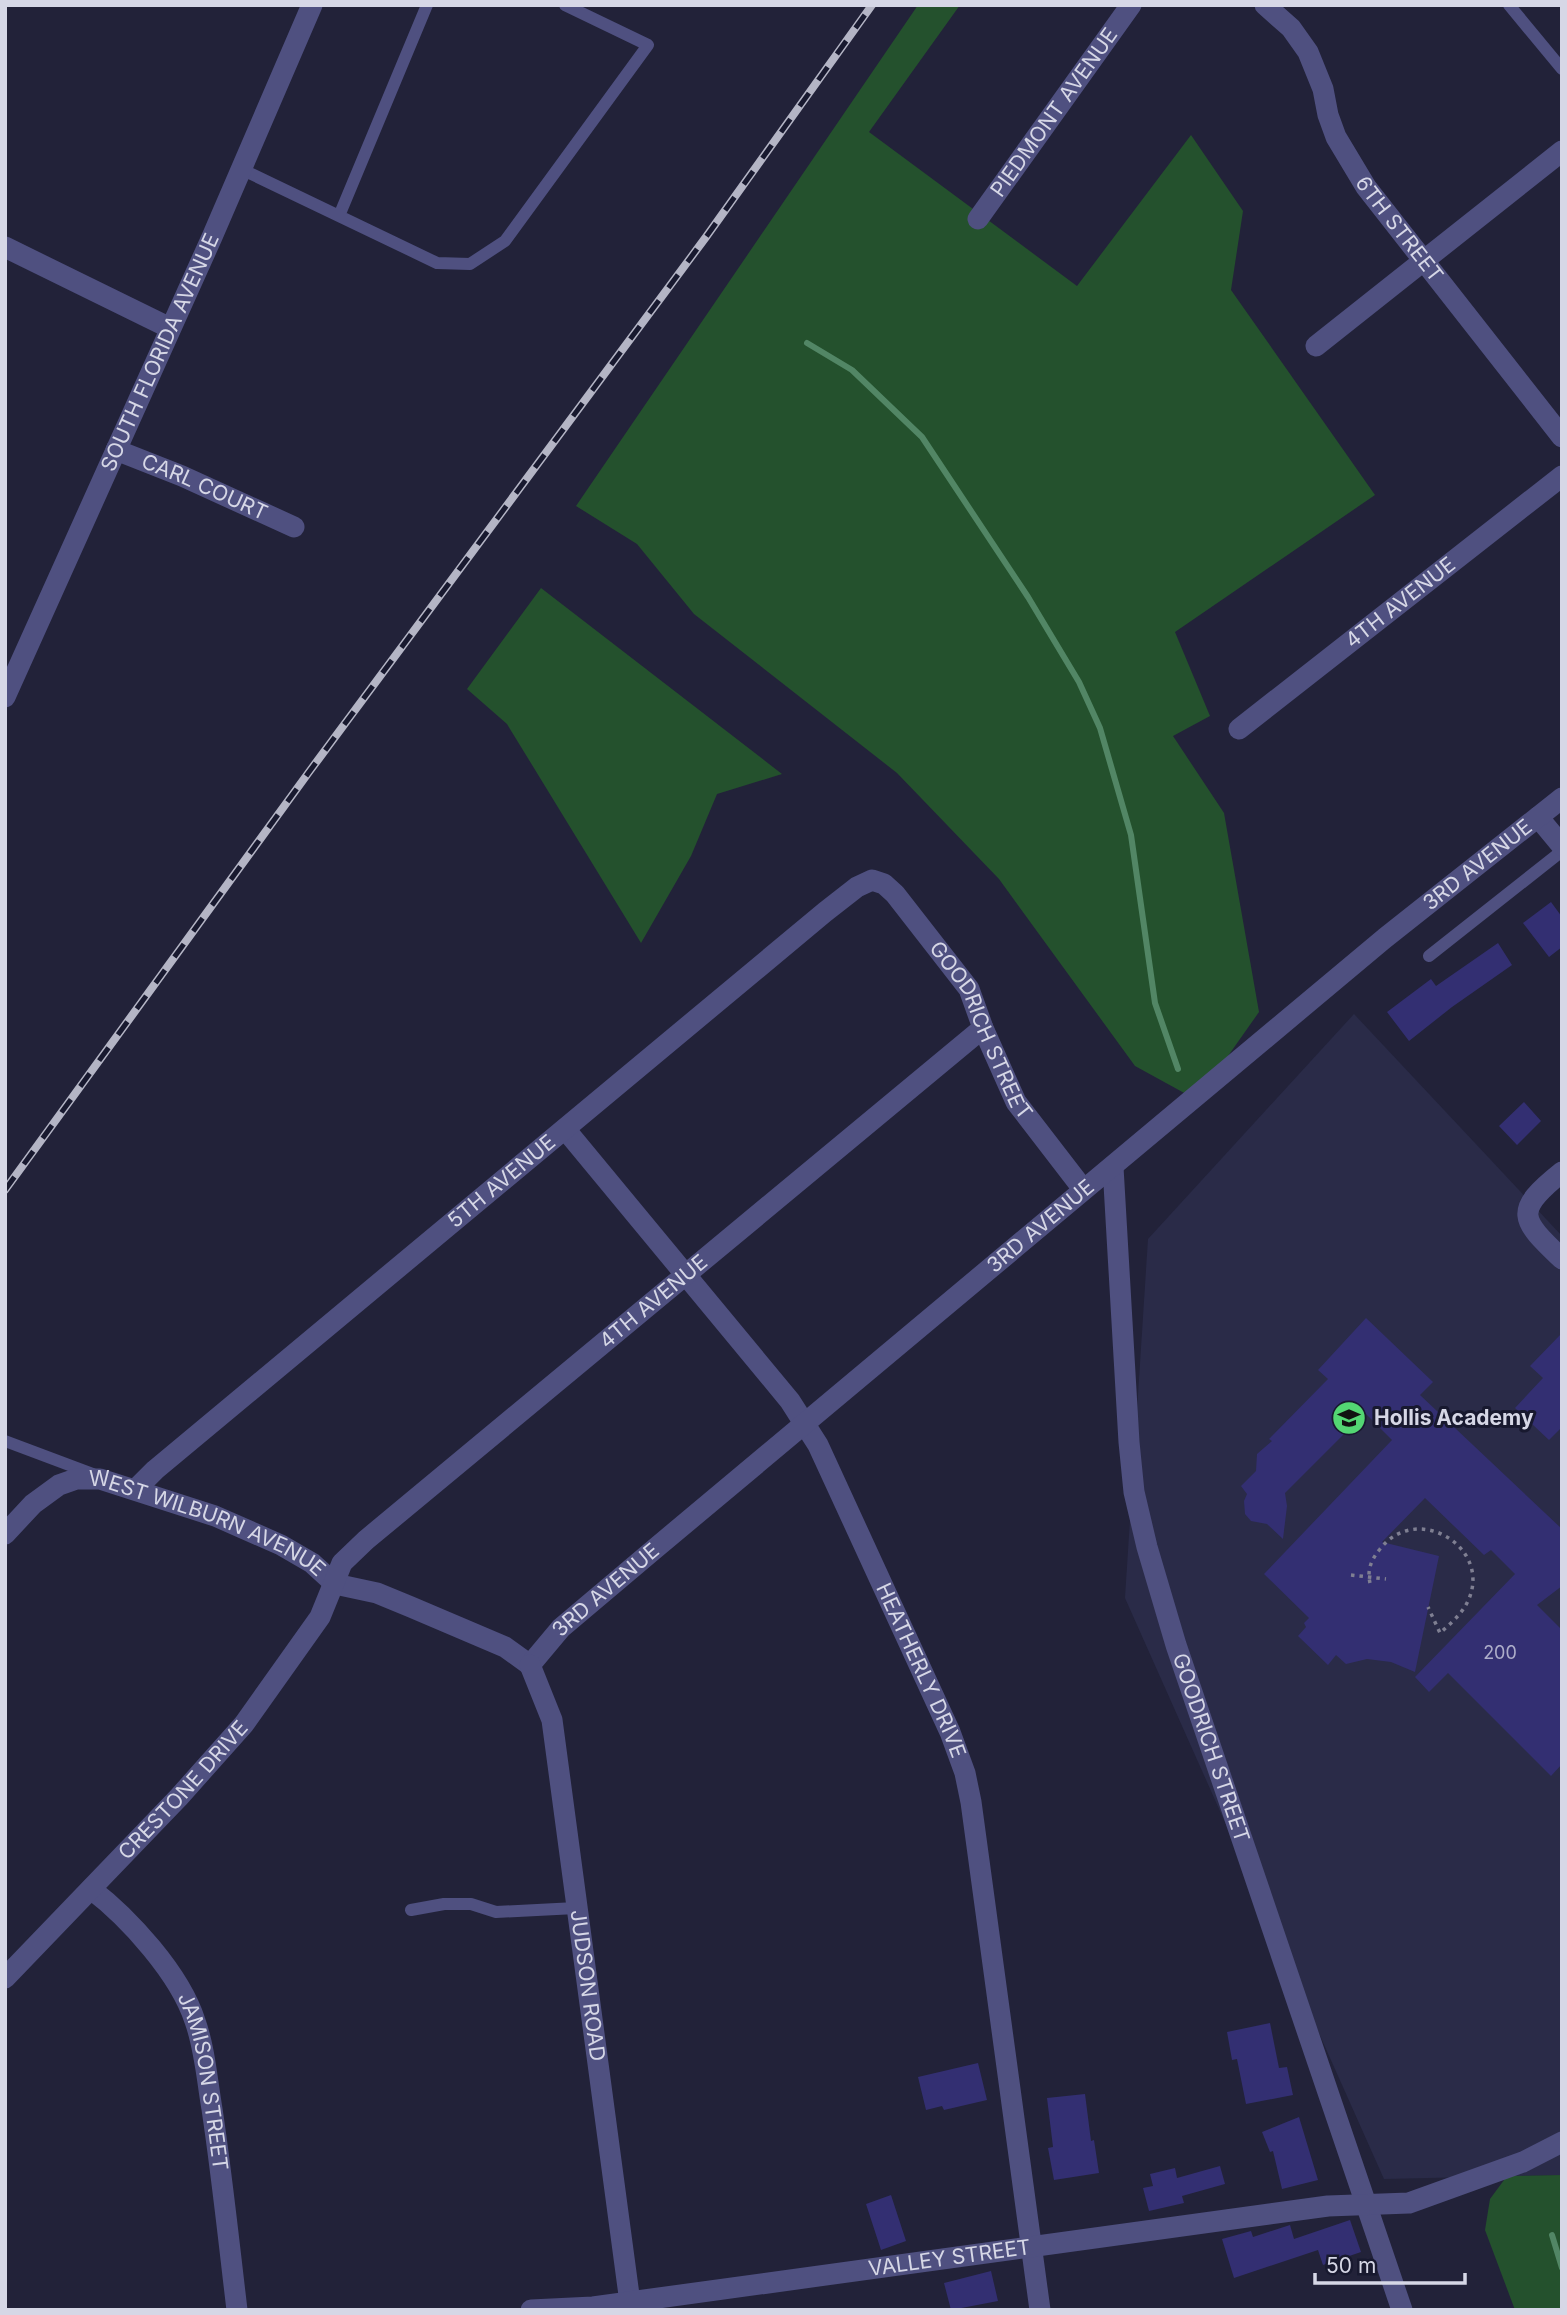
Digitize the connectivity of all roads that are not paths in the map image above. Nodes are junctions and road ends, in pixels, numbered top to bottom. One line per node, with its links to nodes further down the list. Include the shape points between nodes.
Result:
1 (312, 5): 9 (street, SOUTH FLORIDA AVENUE)
2 (426, 5): 10 (lane)
3 (565, 5): 10 (lane, via 648,45 505,241 470,264 437,263)
4 (1131, 5): 11 (street, PIEDMONT AVENUE)
5 (1265, 5): 13 (street, 6TH STREET, via 1291,28 1308,52 1336,137)
6 (1509, 5): 7 (lane)
7 (1562, 69)
8 (1562, 151): 13 (street)
9 (241, 169): 10 (lane); 14 (street, SOUTH FLORIDA AVENUE)
10 (340, 216)
11 (978, 219)
12 (5, 247): 14 (street)
13 (1422, 260): 15 (street); 16 (street, 6TH STREET)
14 (170, 328): 17 (street, SOUTH FLORIDA AVENUE)
15 (1316, 346)
16 (1562, 437)
17 (116, 450): 19 (street, CARL COURT); 20 (street, SOUTH FLORIDA AVENUE)
18 (1562, 476): 21 (street, 4TH AVENUE)
19 (294, 527)
20 (5, 697)
21 (1239, 729)
22 (1562, 798): 23 (street, 3RD AVENUE)
23 (1538, 817): 24 (street); 30 (street, 3RD AVENUE, via 1385,937)
24 (1562, 846)
25 (1562, 851): 27 (lane)
26 (872, 880): 28 (street, GOODRICH STREET, via 895,894 969,989); 29 (street, 5TH AVENUE, via 825,912)
27 (1429, 956)
28 (982, 1028): 32 (street, GOODRICH STREET, via 1016,1102); 34 (street, 4TH AVENUE)
29 (565, 1129): 34 (street, HEATHERLY DRIVE); 37 (street, 5TH AVENUE)
30 (1113, 1167): 32 (street, 3RD AVENUE); 46 (street, GOODRICH STREET, via 1129,1442 1147,1548)
31 (1562, 1172): 33 (street, via 1540,1189 1527,1212 1533,1230)
32 (1083, 1189): 35 (street, 3RD AVENUE)
33 (1562, 1259)
34 (686, 1275): 35 (street, HEATHERLY DRIVE); 39 (street, 4TH AVENUE, via 366,1540 342,1563)
35 (805, 1424): 40 (street, 3RD AVENUE, via 561,1628); 47 (street, HEATHERLY DRIVE, via 831,1469 965,1773)
36 (5, 1441): 37 (lane)
37 (136, 1489): 38 (street, WEST WILBURN AVENUE, via 100,1479 67,1481 33,1504); 39 (street, WEST WILBURN AVENUE, via 281,1545 312,1563)
38 (5, 1535)
39 (335, 1584): 40 (street, WEST WILBURN AVENUE, via 411,1606 505,1647); 41 (street, CRESTONE DRIVE, via 320,1617 244,1724)
40 (530, 1665): 42 (street, JUDSON ROAD, via 552,1720)
41 (91, 1889): 44 (street, CRESTONE DRIVE); 49 (street, JAMISON STREET, via 167,1967 195,2020 216,2139)
42 (576, 1908): 43 (lane, via 496,1912 471,1904 444,1904); 48 (street, JUDSON ROAD)
43 (411, 1910)
44 (5, 1978)
45 (1562, 2142): 46 (street, VALLEY STREET, via 1523,2162 1409,2203)
46 (1367, 2205): 47 (street, VALLEY STREET, via 1328,2206); 52 (street, GOODRICH STREET)
47 (1032, 2248): 48 (street, VALLEY STREET, via 823,2274); 51 (street, HEATHERLY DRIVE)
48 (631, 2306): 50 (street, VALLEY STREET)
49 (237, 2310)
50 (531, 2310)
51 (1040, 2310)
52 (1402, 2310)

